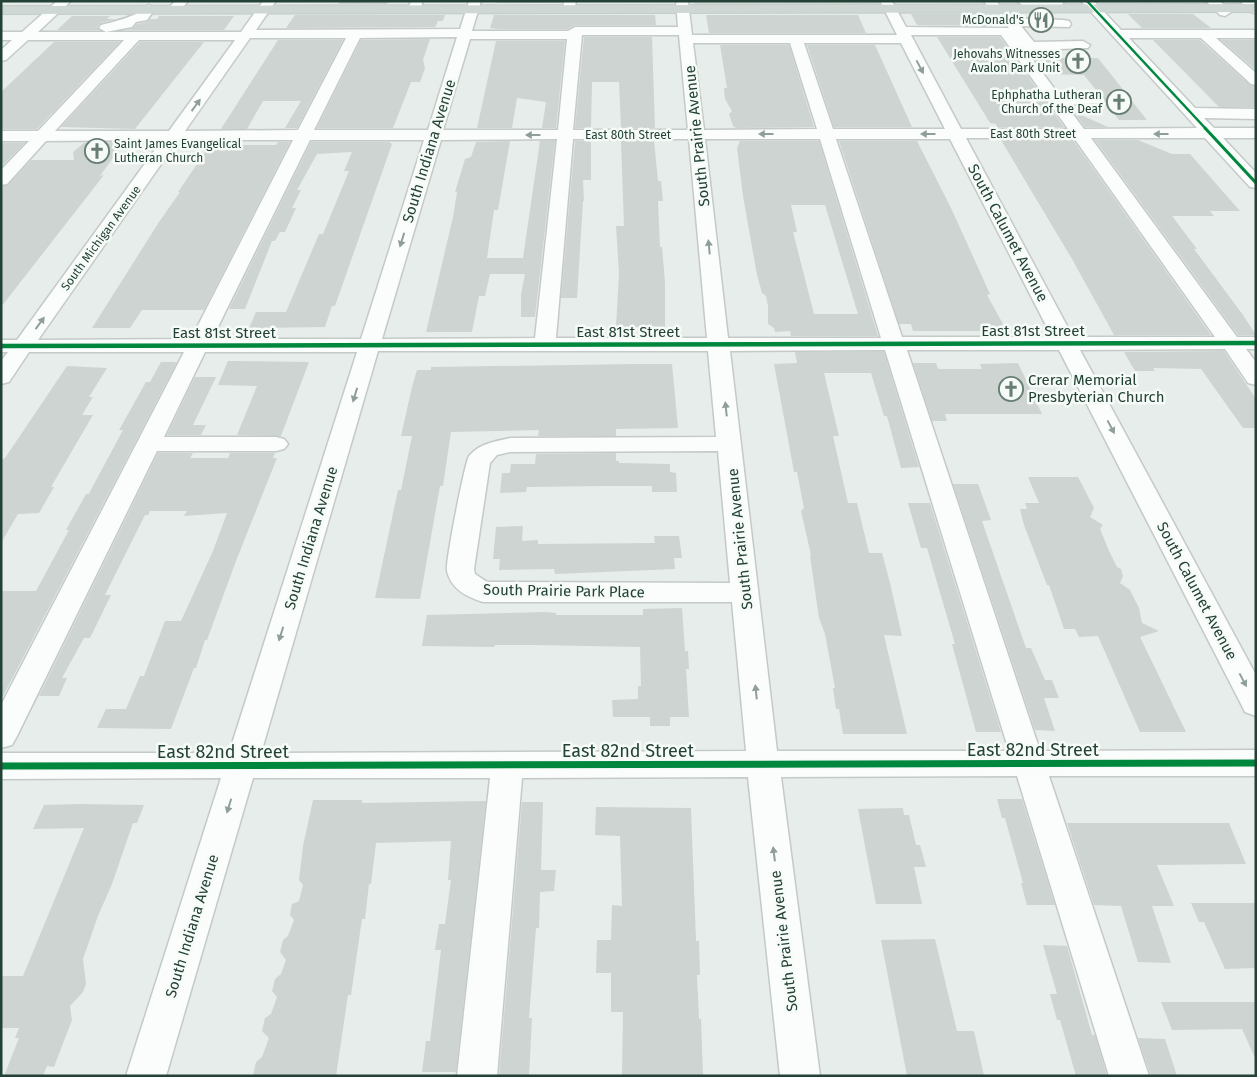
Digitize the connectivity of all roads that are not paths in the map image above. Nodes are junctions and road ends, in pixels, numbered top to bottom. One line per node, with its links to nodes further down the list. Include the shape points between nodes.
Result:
1 (1025, 4): 2 (main road); 8 (main road)
2 (1060, 4): 9 (main road)
3 (60, 5): 14 (main road); 15 (main road); 16 (street)
4 (267, 5): 5 (main road); 14 (main road); 25 (street, South Michigan Avenue)
5 (325, 5): 11 (main road)
6 (570, 5): 17 (main road); 18 (main road)
7 (888, 5): 8 (main road); 17 (main road); 27 (street, South Calumet Avenue)
8 (992, 5)
9 (1090, 5): 10 (main road); 21 (street)
10 (1174, 5): 12 (main road)
11 (407, 6): 18 (main road); 18 (street, via 396,26)
12 (1219, 7): 13 (main road)
13 (1253, 7)
14 (154, 8): 16 (street); 22 (street, via 127,24)
15 (1, 10)
16 (45, 19): 22 (street)
17 (684, 20): 26 (street, via 575,31); 30 (street); 38 (street, South Prairie Avenue)
18 (469, 21): 20 (street); 26 (street); 46 (street, South Indiana Avenue)
19 (1034, 22): 31 (street); 31 (street, via 1011,22 1030,46); 31 (street, via 1070,24 1090,45)
20 (347, 28): 25 (street); 45 (lane)
21 (1107, 32): 24 (street); 36 (street, via 1128,46)
22 (29, 33): 28 (street); 29 (street); 32 (street)
23 (1251, 33): 24 (street)
24 (1204, 34): 33 (street)
25 (246, 35): 29 (street); 44 (street, South Michigan Avenue, one-way to 25)
26 (574, 35): 47 (street)
27 (904, 35): 30 (street); 34 (street, via 1005,31); 40 (street, South Calumet Avenue, one-way to 40)
28 (1, 36)
29 (135, 36): 49 (street)
30 (796, 39): 39 (street)
31 (1051, 46)
32 (1, 57)
33 (1256, 81)
34 (1054, 100): 35 (street); 41 (street)
35 (1097, 100)
36 (1191, 113): 37 (street); 42 (street)
37 (1256, 114)
38 (696, 134): 39 (street, East 80th Street, one-way to 38); 47 (street, East 80th Street); 57 (street, South Prairie Avenue, one-way to 38)
39 (825, 134): 40 (street, East 80th Street, one-way to 39); 58 (street)
40 (956, 134): 41 (street, East 80th Street); 54 (street, South Calumet Avenue)
41 (1079, 134): 42 (street, East 80th Street, one-way to 41); 55 (street)
42 (1210, 134): 43 (street, East 80th Street); 50 (street)
43 (1256, 134)
44 (174, 135): 45 (street, East 80th Street); 49 (street, East 80th Street); 61 (street, South Michigan Avenue, one-way to 44)
45 (304, 135): 46 (street, East 80th Street); 62 (lane)
46 (434, 135): 47 (street, East 80th Street, one-way to 46); 63 (street, South Indiana Avenue, one-way to 63)
47 (566, 135): 59 (street)
48 (1, 136): 49 (street, East 80th Street)
49 (42, 136): 52 (street)
50 (1238, 164): 51 (street); 53 (street)
51 (1256, 164)
52 (1, 180)
53 (1256, 183)
54 (1067, 343): 55 (street, East 81st Street); 58 (street, East 81st Street); 70 (street, South Calumet Avenue, one-way to 70)
55 (1230, 343): 56 (street, East 81st Street); 65 (street)
56 (1256, 343)
57 (720, 344): 58 (street, East 81st Street); 59 (street, East 81st Street); 68 (street, South Prairie Avenue, one-way to 57)
58 (894, 344): 72 (street)
59 (545, 345): 63 (street, East 81st Street)
60 (1, 346): 61 (street, East 81st Street)
61 (23, 346): 62 (street, East 81st Street); 64 (street, South Michigan Avenue)
62 (198, 346): 63 (street, East 81st Street); 66 (lane)
63 (370, 346): 75 (street, South Indiana Avenue, one-way to 75)
64 (1, 376)
65 (1256, 378)
66 (149, 444): 67 (street); 71 (lane)
67 (276, 444)
68 (730, 444): 69 (street, South Prairie Avenue); 69 (street, South Prairie Park Place, via 510,445 489,450 478,461 460,569 464,581 483,592)
69 (746, 593): 74 (street, South Prairie Avenue, one-way to 69)
70 (1256, 704)
71 (1, 736)
72 (1028, 763): 73 (street, East 82nd Street); 74 (street, East 82nd Street); 81 (street)
73 (1256, 763)
74 (763, 764): 76 (street, East 82nd Street); 80 (street, South Prairie Avenue, one-way to 74)
75 (241, 765): 76 (street, East 82nd Street); 77 (street, East 82nd Street); 78 (street, South Indiana Avenue, one-way to 78)
76 (507, 765): 79 (street)
77 (1, 766)
78 (146, 1076)
79 (477, 1076)
80 (800, 1076)
81 (1128, 1076)

